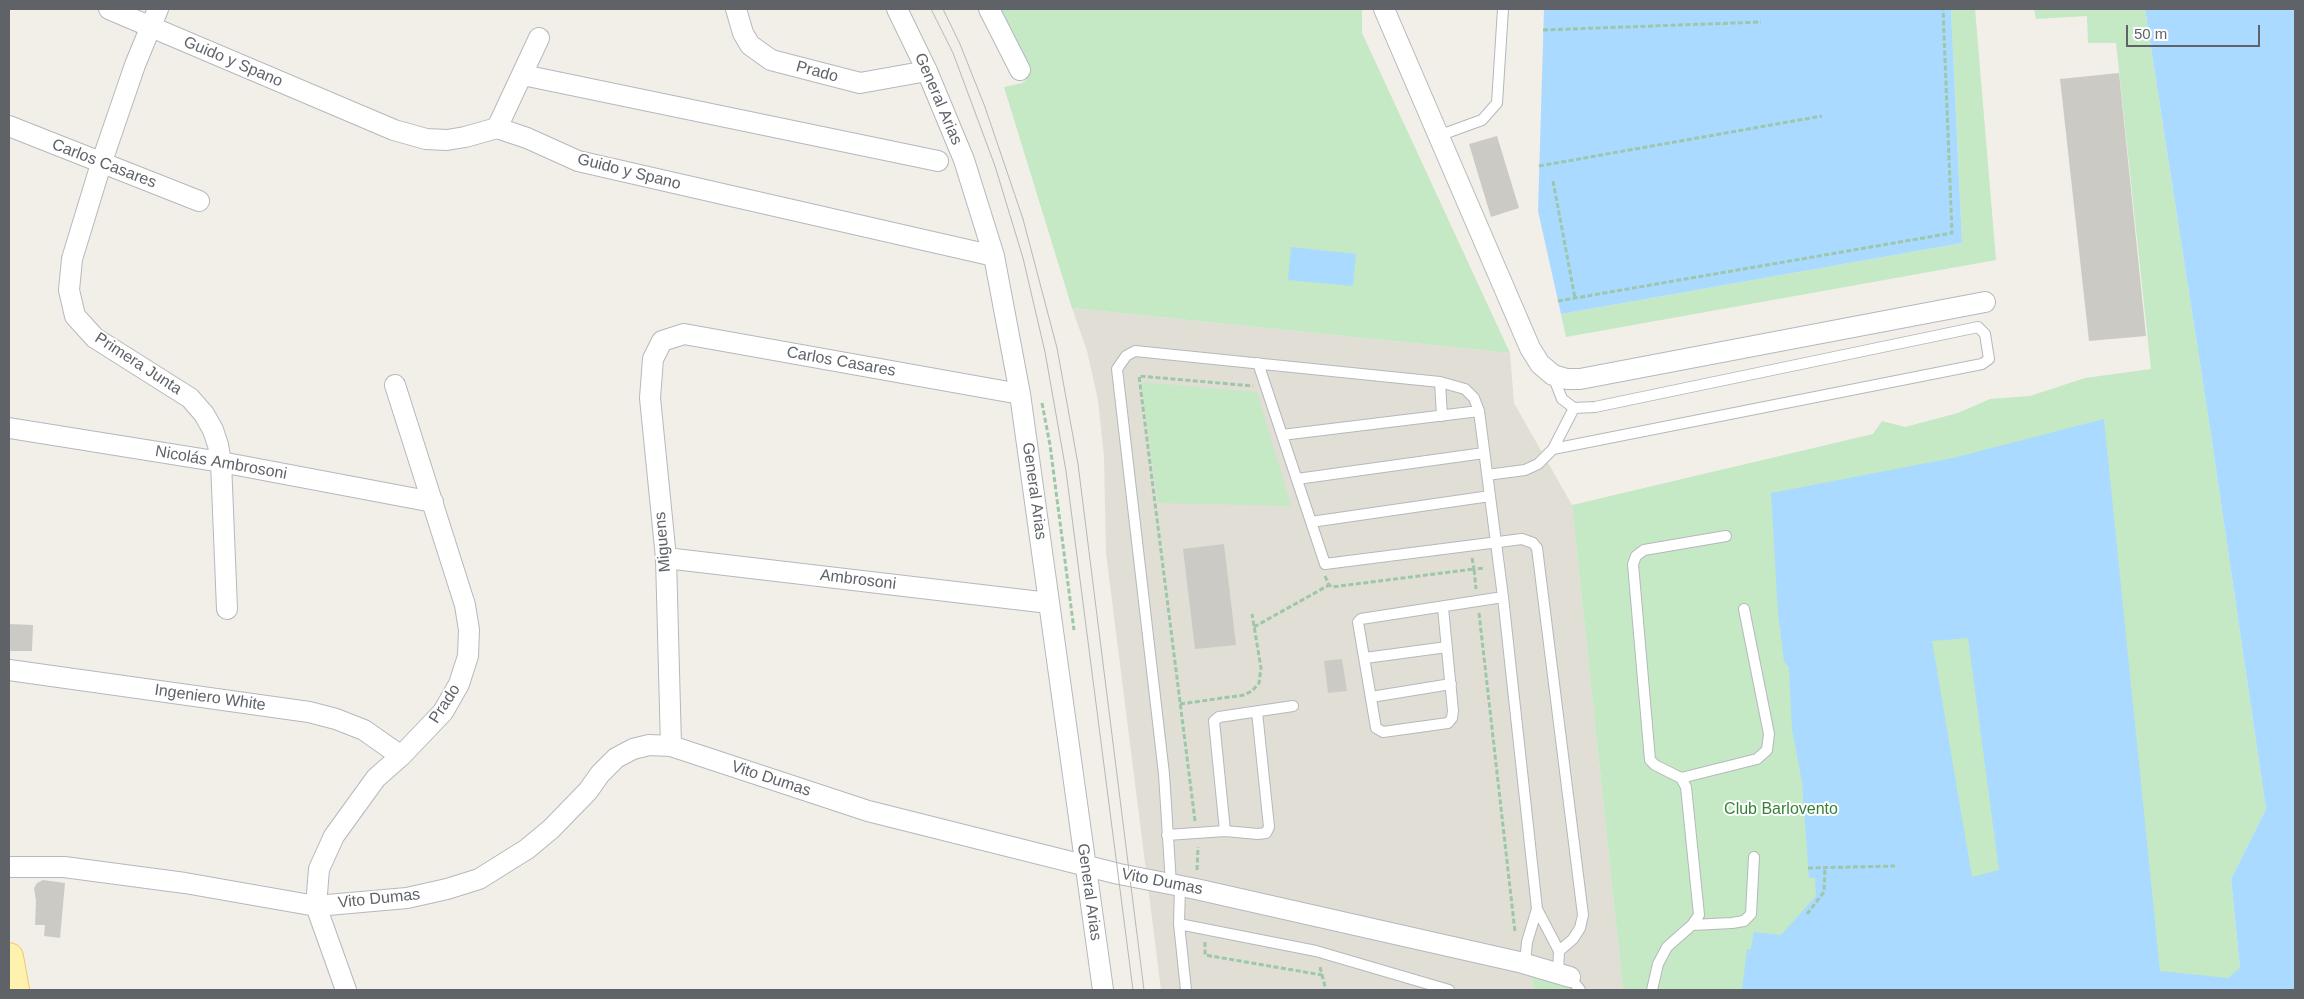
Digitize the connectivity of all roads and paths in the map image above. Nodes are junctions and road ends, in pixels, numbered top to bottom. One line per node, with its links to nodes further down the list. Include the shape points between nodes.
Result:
1 (109, 9): 8 (street, Guido y Spano)
2 (736, 9): 13 (street, Prado, via 750,45 771,60 860,83)
3 (897, 9): 13 (street, General Arias)
4 (989, 9): 12 (street)
5 (1384, 9): 18 (street)
6 (1503, 9): 18 (lane, via 1497,103 1482,120)
7 (1943, 9): 25 (path, via 1952,233)
8 (154, 18): 17 (street, Guido y Spano, via 394,130 426,139 447,140); 20 (street, Primera Junta)
9 (1761, 22): 10 (path)
10 (1543, 30)
11 (540, 38): 14 (street)
12 (1020, 70)
13 (928, 71): 24 (street, General Arias, via 964,160)
14 (523, 75): 17 (street); 19 (street)
15 (1822, 116): 21 (path)
16 (9, 126): 20 (street, Carlos Casares)
17 (497, 128): 24 (street, Guido y Spano, via 578,161)
18 (1438, 136): 30 (street, via 1530,348 1540,364)
19 (938, 161)
20 (101, 164): 23 (street, Carlos Casares); 42 (street, Primera Junta, via 72,259 69,290 75,316 95,338 190,398 213,430)
21 (1539, 166)
22 (1553, 182): 25 (path)
23 (199, 201)
24 (994, 256): 34 (street, General Arias)
25 (1575, 298): 26 (path)
26 (1558, 301)
27 (1985, 302): 30 (street, via 1580,379)
28 (662, 340): 34 (street, Carlos Casares, via 684,334); 51 (street, Miguens, via 653,359 650,398)
29 (1258, 364): 31 (lane); 39 (lane); 77 (lane, via 1135,351 1126,356 1117,369 1164,774)
30 (1553, 375): 35 (lane, via 1562,399)
31 (1440, 382): 36 (lane, via 1465,389 1474,398); 37 (lane)
32 (395, 385): 46 (street, Prado)
33 (1259, 386): 69 (path, via 1138,376)
34 (1020, 394): 58 (street, General Arias)
35 (1574, 408): 40 (lane); 40 (lane, via 1596,407 1978,327 1985,334 1989,359 1982,364)
36 (1479, 411): 37 (lane); 41 (lane)
37 (1442, 416): 39 (lane)
38 (9, 428): 42 (street, Nicolás Ambrosoni)
39 (1282, 435): 44 (lane)
40 (1552, 449): 43 (lane, via 1538,464 1525,470)
41 (1484, 453): 43 (lane); 44 (lane)
42 (221, 462): 46 (street, Nicolás Ambrosoni); 61 (street, Primera Junta)
43 (1487, 475): 45 (lane)
44 (1297, 479): 47 (lane)
45 (1490, 496): 47 (lane); 49 (lane)
46 (433, 502): 73 (street, Prado, via 465,605 470,630 468,656 459,684 442,712)
47 (1311, 522): 50 (lane, via 1326,564)
48 (1726, 536): 74 (lane, via 1644,550 1636,556 1633,564 1650,760)
49 (1496, 541): 50 (lane); 52 (lane); 92 (lane, via 1522,539 1537,548 1584,915 1573,939)
50 (1469, 545): 54 (path)
51 (666, 558): 58 (street, Ambrosoni); 72 (street, Miguens)
52 (1499, 566): 54 (path); 56 (lane)
53 (1322, 567): 55 (path)
54 (1474, 569): 55 (path); 57 (path)
55 (1329, 585): 63 (path)
56 (1503, 597): 57 (lane); 86 (lane)
57 (1477, 602): 59 (lane); 94 (path)
58 (1049, 603): 79 (street, General Arias)
59 (1443, 608): 64 (lane); 65 (lane, via 1361,619 1358,622)
60 (1744, 608): 74 (lane, via 1769,734 1767,750 1757,760)
61 (227, 609)
62 (1252, 614): 63 (path)
63 (1254, 627): 69 (path, via 1261,668 1259,683 1244,695)
64 (1447, 647): 65 (lane); 67 (lane)
65 (1364, 658): 68 (lane)
66 (9, 670): 73 (street, Ingeniero White, via 309,712 364,730)
67 (1451, 684): 68 (lane); 68 (lane, via 1453,711 1448,723 1383,732 1376,728)
68 (1371, 697)
69 (1180, 704): 76 (path)
70 (1293, 706): 71 (lane)
71 (1257, 712): 75 (lane, via 1219,717 1214,721); 75 (lane, via 1269,827 1266,833 1258,834)
72 (671, 746): 79 (street, Vito Dumas, via 868,811); 85 (street, Vito Dumas, via 649,745 616,758 551,829 479,879 407,898)
73 (401, 756): 85 (street, Prado, via 376,778 334,836 319,869)
74 (1681, 778): 89 (lane, via 1686,787 1699,915)
75 (1225, 831): 76 (lane)
76 (1196, 832): 77 (lane); 84 (path, via 1198,850)
77 (1167, 835): 84 (lane)
78 (1754, 857): 89 (lane, via 1751,914 1744,921)
79 (1085, 865): 84 (street, Vito Dumas); 99 (street, General Arias)
80 (1895, 866): 83 (path)
81 (9, 867): 85 (street, Vito Dumas, via 73,868 186,883)
82 (1808, 868): 83 (path)
83 (1825, 868): 87 (path, via 1824,892)
84 (1182, 886): 88 (lane); 94 (street, Vito Dumas)
85 (316, 906): 98 (street, Prado)
86 (1538, 909): 92 (lane); 94 (lane)
87 (1806, 914)
88 (1179, 924): 90 (lane); 100 (lane)
89 (1692, 924): 103 (lane, via 1667,947 1658,964)
90 (1205, 929): 91 (lane); 95 (path, via 1205,955)
91 (1316, 951): 95 (path); 102 (lane)
92 (1559, 951): 96 (lane)
93 (9, 957): 97 (main road)
94 (1522, 963): 96 (street, Vito Dumas)
95 (1322, 975): 101 (path)
96 (1569, 980)
97 (15, 990)
98 (346, 990)
99 (1103, 990)
100 (1186, 990)
101 (1326, 990)
102 (1449, 990)
103 (1652, 990)

